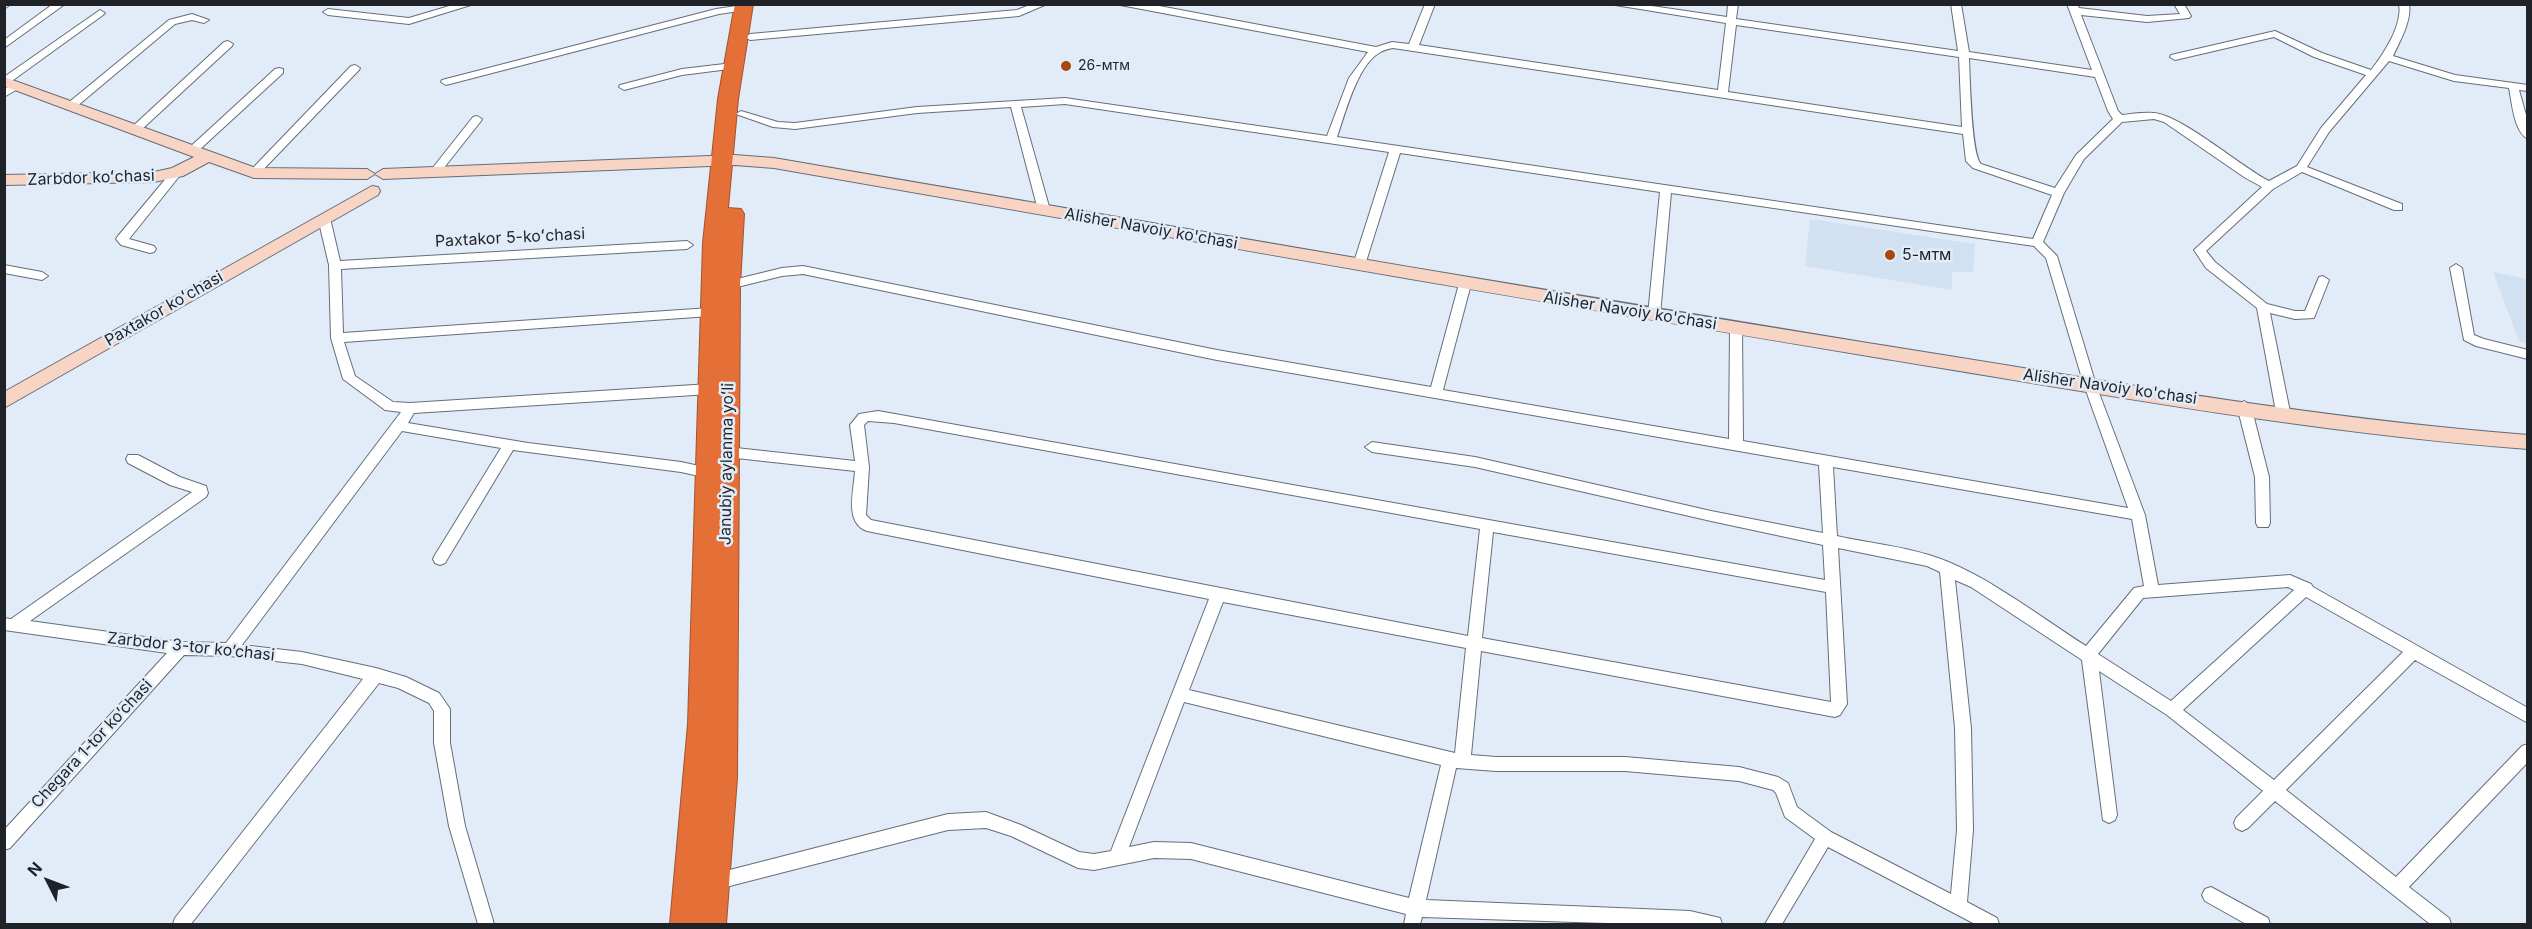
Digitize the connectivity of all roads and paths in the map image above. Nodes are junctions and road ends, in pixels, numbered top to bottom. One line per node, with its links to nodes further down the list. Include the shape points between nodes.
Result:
1 (60, 4): 19 (street)
2 (469, 4): 13 (street, via 409,21)
3 (1042, 4): 17 (street, via 1018,13)
4 (1120, 4): 21 (street)
5 (1430, 4): 20 (street)
6 (1614, 4): 16 (street)
7 (1733, 4): 16 (street)
8 (1956, 4): 22 (street)
9 (2179, 4): 12 (street, via 2186,16 2163,20)
10 (2404, 4): 24 (street, via 2396,39)
11 (748, 6): 17 (highway, Janubiy aylanma yoʻli); 25 (highway, Janubiy aylanma yoʻli); 30 (street)
12 (2074, 8): 28 (street)
13 (327, 12)
14 (100, 14): 31 (street)
15 (204, 20): 37 (street, via 192,17 172,22)
16 (1732, 20): 22 (street); 35 (street)
17 (750, 37): 38 (highway, Janubiy aylanma yoʻli)
18 (228, 44): 41 (street)
19 (4, 45)
20 (1413, 47): 21 (street, via 1392,45); 35 (street)
21 (1376, 50): 44 (street, via 1369,54 1351,87)
22 (1964, 55): 28 (street); 42 (street)
23 (2175, 57): 29 (street, via 2275,34 2318,55)
24 (2387, 57): 29 (street); 32 (street, via 2454,78)
25 (733, 66): 33 (street); 47 (highway, Janubiy aylanma yoʻli)
26 (355, 68): 50 (street)
27 (279, 71): 46 (street)
28 (2098, 74): 40 (street)
29 (2373, 74): 48 (street, via 2325,130)
30 (446, 82)
31 (8, 85): 37 (main road)
32 (2513, 85): 34 (street); 43 (street)
33 (624, 87)
34 (2528, 88)
35 (1723, 93): 42 (street)
36 (1015, 104): 38 (street, via 917,110 795,126); 44 (street, via 1065,101); 58 (street)
37 (72, 105): 41 (main road)
38 (741, 114): 47 (highway, Janubiy aylanma yoʻli)
39 (477, 119): 51 (street)
40 (2119, 119): 54 (street, via 2155,116 2168,120); 56 (street, via 2080,157)
41 (136, 129): 46 (main road)
42 (1968, 131): 56 (street, via 1972,161 1977,166)
43 (2528, 136)
44 (1331, 139): 45 (street)
45 (1396, 148): 55 (street); 64 (street)
46 (201, 153): 49 (main road, Zarbdor koʻchasi); 50 (main road)
47 (728, 160): 51 (main road, Alisher Navoiy ko'chasi); 58 (main road, Alisher Navoiy ko'chasi, via 774,164); 70 (highway, Janubiy aylanma yoʻli); 72 (highway, Janubiy aylanma yoʻli)
48 (2301, 168): 54 (street); 57 (street)
49 (177, 172): 52 (main road, Zarbdor koʻchasi, via 154,177); 62 (street, via 122,239)
50 (254, 172): 53 (main road)
51 (435, 172): 53 (main road, Alisher Navoiy ko'chasi)
52 (4, 180)
53 (368, 184): 59 (main road, Paxtakor koʻchasi)
54 (2269, 186): 71 (street, via 2200,250 2204,260)
55 (1666, 188): 60 (street); 73 (street)
56 (2058, 193): 60 (street)
57 (2398, 207)
58 (1044, 210): 64 (main road, Alisher Navoiy ko'chasi)
59 (324, 218): 63 (street); 80 (main road, Paxtakor koʻchasi)
60 (2037, 243): 77 (street, via 2051,256)
61 (687, 245): 63 (street, Paxtakor 5-koʻchasi)
62 (150, 249)
63 (335, 265): 75 (street)
64 (1359, 265): 69 (main road, Alisher Navoiy ko'chasi)
65 (2456, 268): 76 (street, via 2468,337)
66 (4, 269): 67 (street)
67 (42, 276)
68 (2323, 280): 71 (street, via 2310,315)
69 (1465, 284): 73 (main road, Alisher Navoiy ko'chasi); 79 (street)
70 (729, 285): 79 (street, via 803,270 1217,354); 89 (highway, Janubiy aylanma yoʻli)
71 (2263, 307): 83 (street)
72 (710, 312): 75 (street); 78 (highway, Janubiy aylanma yoʻli)
73 (1654, 315): 74 (main road, Alisher Navoiy ko'chasi)
74 (1736, 327): 77 (main road, Alisher Navoiy ko'chasi); 87 (street)
75 (337, 338): 82 (street, via 349,379 390,408)
76 (2528, 355)
77 (2091, 385): 81 (main road, Alisher Navoiy ko'chasi); 94 (street)
78 (710, 389): 82 (street); 93 (highway, Janubiy aylanma yoʻli)
79 (1436, 393): 87 (street)
80 (4, 401)
81 (2244, 406): 83 (main road, Alisher Navoiy ko'chasi); 95 (street, via 2262,467 2266,493)
82 (410, 408): 84 (street)
83 (2283, 412): 85 (main road, Alisher Navoiy ko'chasi, via 2421,434)
84 (399, 426): 86 (street); 107 (street)
85 (2528, 442)
86 (510, 444): 93 (street); 98 (street)
87 (1736, 446): 91 (street)
88 (1372, 447): 97 (street, via 1475,462)
89 (727, 452): 92 (street); 122 (highway, Janubiy aylanma yoʻli, via 722,778)
90 (133, 459): 104 (street, via 201,493)
91 (1826, 461): 94 (street); 97 (street)
92 (862, 467): 96 (street, via 857,425 859,419 871,415); 103 (street, via 859,515 867,525)
93 (708, 473): 129 (highway, Janubiy aylanma yoʻli, via 697,842)
94 (2138, 515): 102 (street)
95 (2264, 523)
96 (1487, 525): 100 (street); 105 (street)
97 (1830, 540): 99 (street); 100 (street)
98 (440, 560)
99 (1947, 568): 109 (street); 125 (street, via 1963,728 1965,830)
100 (1832, 587): 105 (street, via 1839,704 1835,710)
101 (2306, 588): 102 (street, via 2281,581); 108 (street); 112 (street)
102 (2152, 590): 109 (street, via 2139,591)
103 (1218, 595): 105 (street); 111 (street)
104 (8, 625): 106 (street, Zarbdor 3-tor koʼchasi)
105 (1474, 644): 115 (street)
106 (181, 648): 107 (street, Zarbdor 3-tor koʼchasi); 120 (street, Chegara 1-tor koʼchasi)
107 (230, 650): 110 (street, Zarbdor 3-tor koʼchasi, via 302,658)
108 (2413, 652): 113 (street); 116 (street)
109 (2089, 654): 112 (street); 117 (street)
110 (376, 675): 127 (street); 128 (street, Zarbdor 3-tor koʼchasi, via 402,682 434,698 442,709 442,742 457,826)
111 (1180, 694): 115 (street); 121 (street)
112 (2172, 710): 116 (street)
113 (2528, 717)
114 (2528, 751): 123 (street)
115 (1456, 760): 119 (street, via 1496,764 1625,764 1739,774 1782,788 1791,812); 126 (street)
116 (2273, 790): 118 (street); 123 (street)
117 (2109, 815)
118 (2242, 823)
119 (1826, 837): 125 (street); 132 (street)
120 (4, 842)
121 (1116, 859): 122 (street, via 1078,860 986,820 948,822); 126 (street, via 1154,850 1191,851)
122 (714, 882): 130 (highway, Janubiy aylanma yoʻli)
123 (2397, 888): 135 (street)
124 (2211, 895): 134 (street)
125 (1958, 906): 133 (street)
126 (1414, 916): 131 (street, via 1617,915)
127 (181, 924)
128 (486, 924)
129 (686, 924)
130 (710, 924)
131 (1714, 924)
132 (1773, 924)
133 (1991, 924)
134 (2262, 924)
135 (2443, 924)

